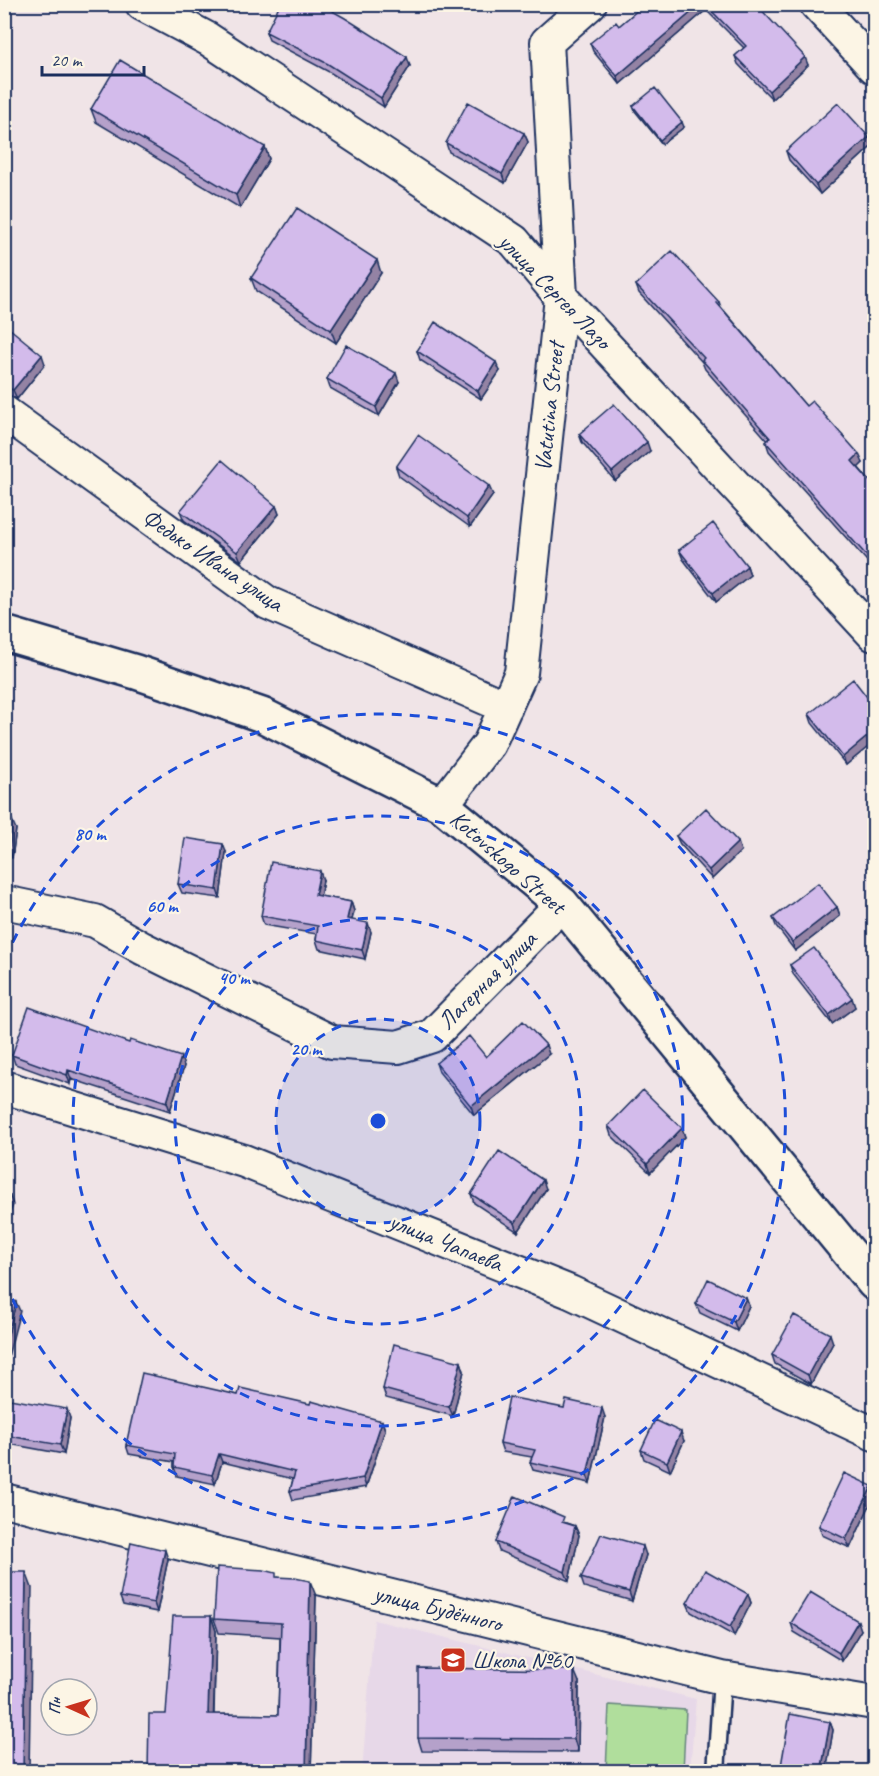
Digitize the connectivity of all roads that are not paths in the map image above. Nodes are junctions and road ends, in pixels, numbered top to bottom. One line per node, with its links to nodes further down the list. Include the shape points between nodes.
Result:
1 (142, 4): 5 (street, улица Сергея Лазо, via 208,39 514,241)
2 (590, 4): 5 (street, Vatutina Street, via 547,42)
3 (816, 4): 4 (street)
4 (874, 67)
5 (561, 297): 8 (street, улица Сергея Лазо); 9 (street, Vatutina Street, via 521,674)
6 (4, 412): 9 (street, Федько Ивана улица, via 268,603)
7 (4, 633): 10 (main road, Kotovskogo Street, via 261,715)
8 (874, 634)
9 (506, 707): 10 (street, Vatutina Street, via 489,744)
10 (442, 805): 12 (main road, Kotovskogo Street)
11 (4, 902): 12 (street, Лагерная улица, via 95,921 332,1042 398,1047 432,1036)
12 (562, 904): 14 (main road, Kotovskogo Street)
13 (4, 1086): 15 (street, улица Чапаева, via 244,1161 570,1292)
14 (874, 1283)
15 (874, 1434)
16 (4, 1500): 17 (street, улица Будённого)
17 (722, 1678): 18 (street, улица Будённого); 19 (lane)
18 (874, 1703)
19 (716, 1772)

